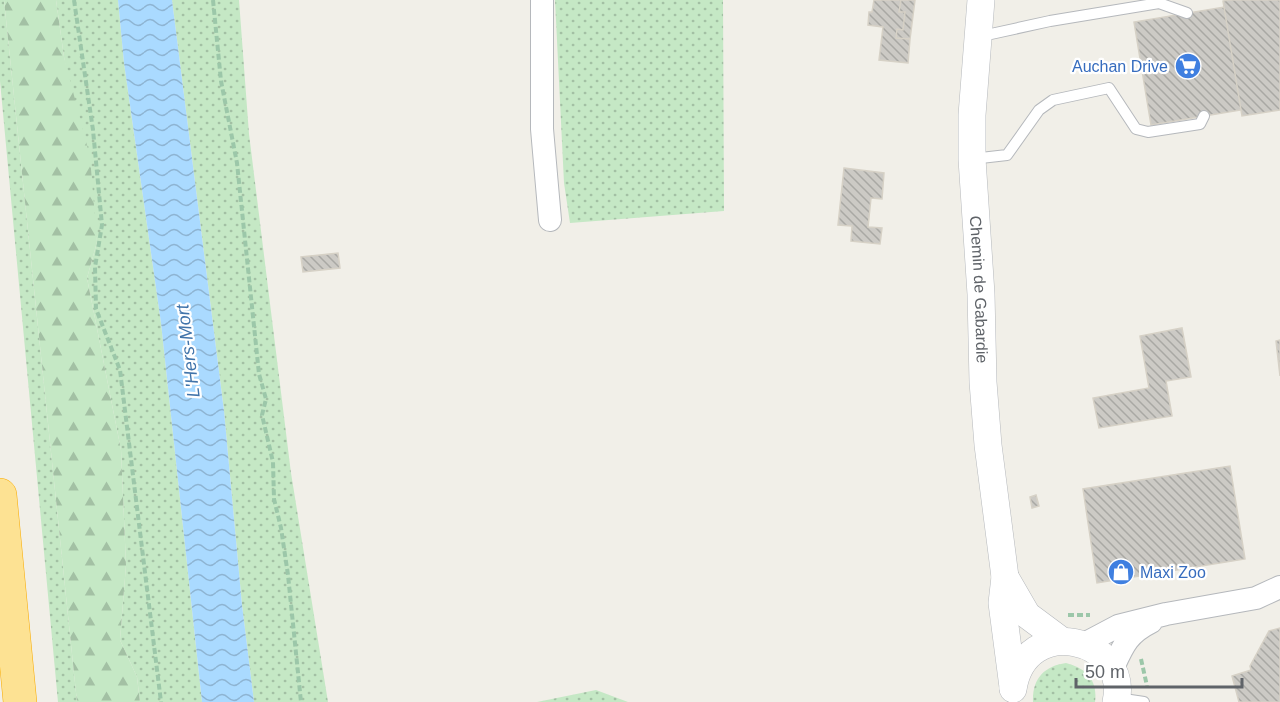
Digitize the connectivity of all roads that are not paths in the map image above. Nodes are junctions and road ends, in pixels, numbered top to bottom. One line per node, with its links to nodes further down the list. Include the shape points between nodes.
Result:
1 (542, 0): 7 (street, via 542,129)
2 (981, 0): 4 (street, Chemin de Gabardie)
3 (1187, 13): 4 (lane, via 1159,3 991,34)
4 (978, 32): 6 (street, Chemin de Gabardie)
5 (1204, 116): 6 (lane, via 1200,124 1148,132 1136,129 1108,88 1053,99 1039,110 1007,155)
6 (972, 159): 9 (street, Chemin de Gabardie, via 983,382)
7 (550, 220)
8 (0, 495): 16 (highway)
9 (1005, 577): 12 (street, Chemin de Gabardie, via 1027,615); 14 (street, Chemin de Gabardie, via 1002,603)
10 (1280, 587): 11 (street, via 1256,598)
11 (1166, 614): 12 (street); 13 (street, via 1128,637)
12 (1073, 642): 13 (street, Chemin de Gabardie, via 1104,658); 14 (street, via 1048,644 1035,650 1017,673)
13 (1112, 670): 15 (street)
14 (1013, 694)
15 (1117, 700): 17 (lane)
16 (20, 702)
17 (1144, 702)

